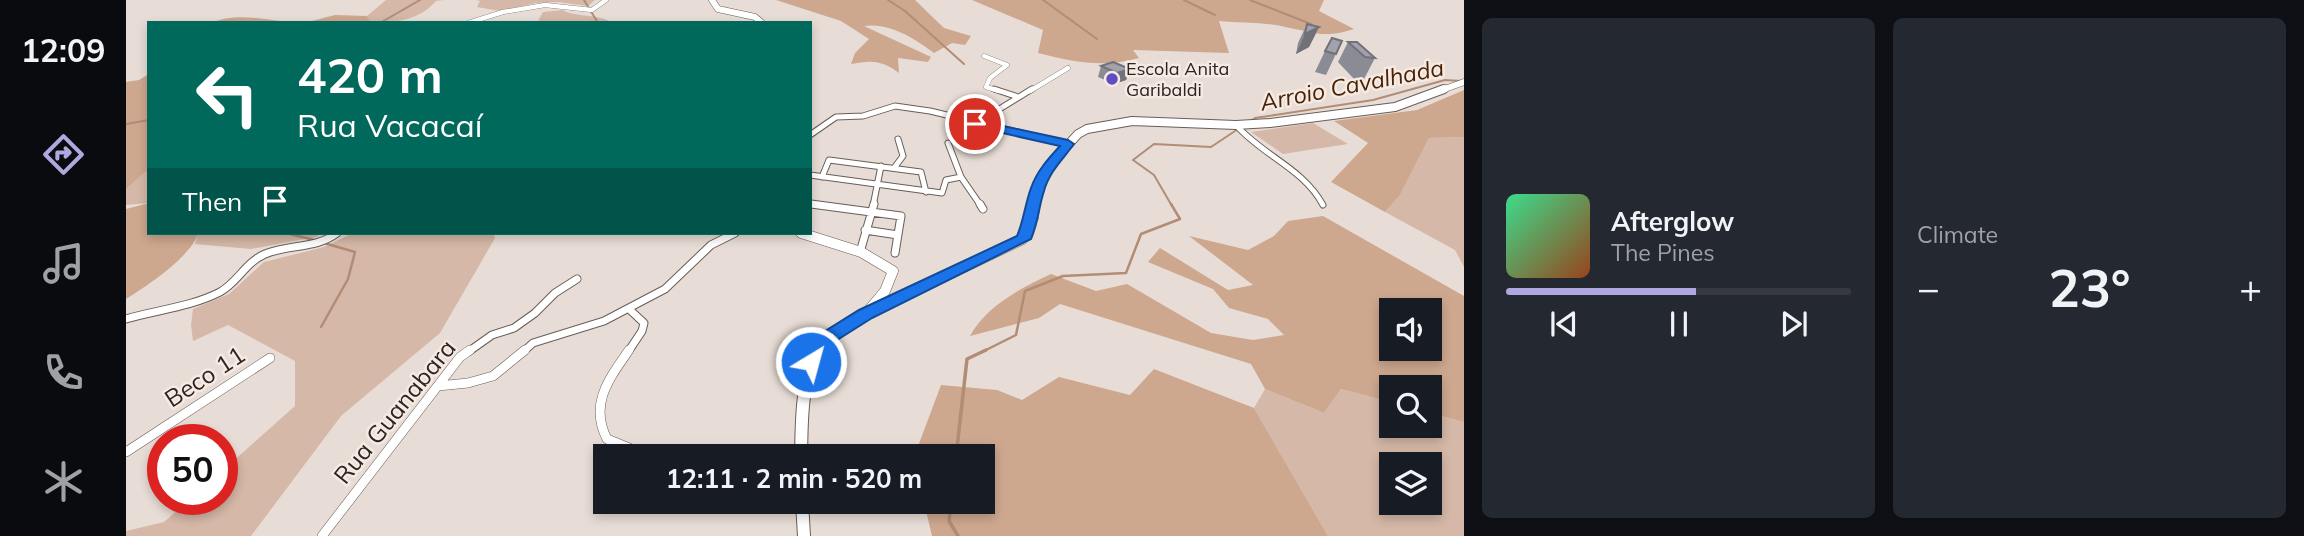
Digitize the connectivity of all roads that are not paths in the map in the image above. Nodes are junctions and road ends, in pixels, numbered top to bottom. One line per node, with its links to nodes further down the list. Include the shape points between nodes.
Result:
1 (606, 0): 3 (street, via 592,10 552,4)
2 (712, 0): 4 (main road, via 718,9)
3 (474, 21)
4 (760, 21)
5 (984, 56): 8 (street, via 1007,65 986,87)
6 (1068, 68): 8 (street)
7 (1463, 83): 10 (main road, via 1395,107)
8 (1018, 97): 9 (street)
9 (975, 124): 11 (street, via 895,106 863,116 836,117); 14 (street)
10 (1238, 125): 14 (main road, via 1114,123 1087,129); 23 (street, via 1248,139 1316,187)
11 (812, 134)
12 (898, 139): 16 (street, via 903,156)
13 (948, 143): 19 (street)
14 (1068, 144): 35 (main road, via 1047,168 1023,239)
15 (881, 166): 16 (street); 18 (street, via 829,160); 20 (street)
16 (894, 168): 21 (street, via 922,172)
17 (812, 176): 18 (street)
18 (822, 177): 20 (street)
19 (961, 177): 21 (street, via 946,180 944,193); 24 (street)
20 (879, 187): 21 (street); 25 (street)
21 (926, 192)
22 (812, 204): 25 (street)
23 (1323, 205)
24 (983, 209)
25 (869, 211): 26 (street); 30 (street, via 901,216)
26 (865, 230): 30 (street); 31 (street)
27 (334, 235): 36 (street, via 265,254 245,267 229,286 209,296)
28 (731, 235): 34 (street, via 711,245 665,289)
29 (807, 235): 31 (main road)
30 (898, 235): 32 (street)
31 (860, 252): 35 (main road, via 892,271 885,291)
32 (895, 253)
33 (577, 279): 38 (street, Rua Guanabara, via 514,328 492,335 460,356)
34 (628, 309): 38 (street, via 533,343 493,376); 39 (street, via 644,323 642,331 613,375 598,419 607,439)
35 (866, 314): 40 (main road, via 828,337 811,362 803,402)
36 (126, 319)
37 (270, 358): 41 (street, Beco 11)
38 (438, 386): 43 (street, Rua Guanabara)
39 (619, 444)
40 (802, 444)
41 (126, 452)
42 (803, 514): 44 (main road)
43 (322, 536)
44 (804, 536)

